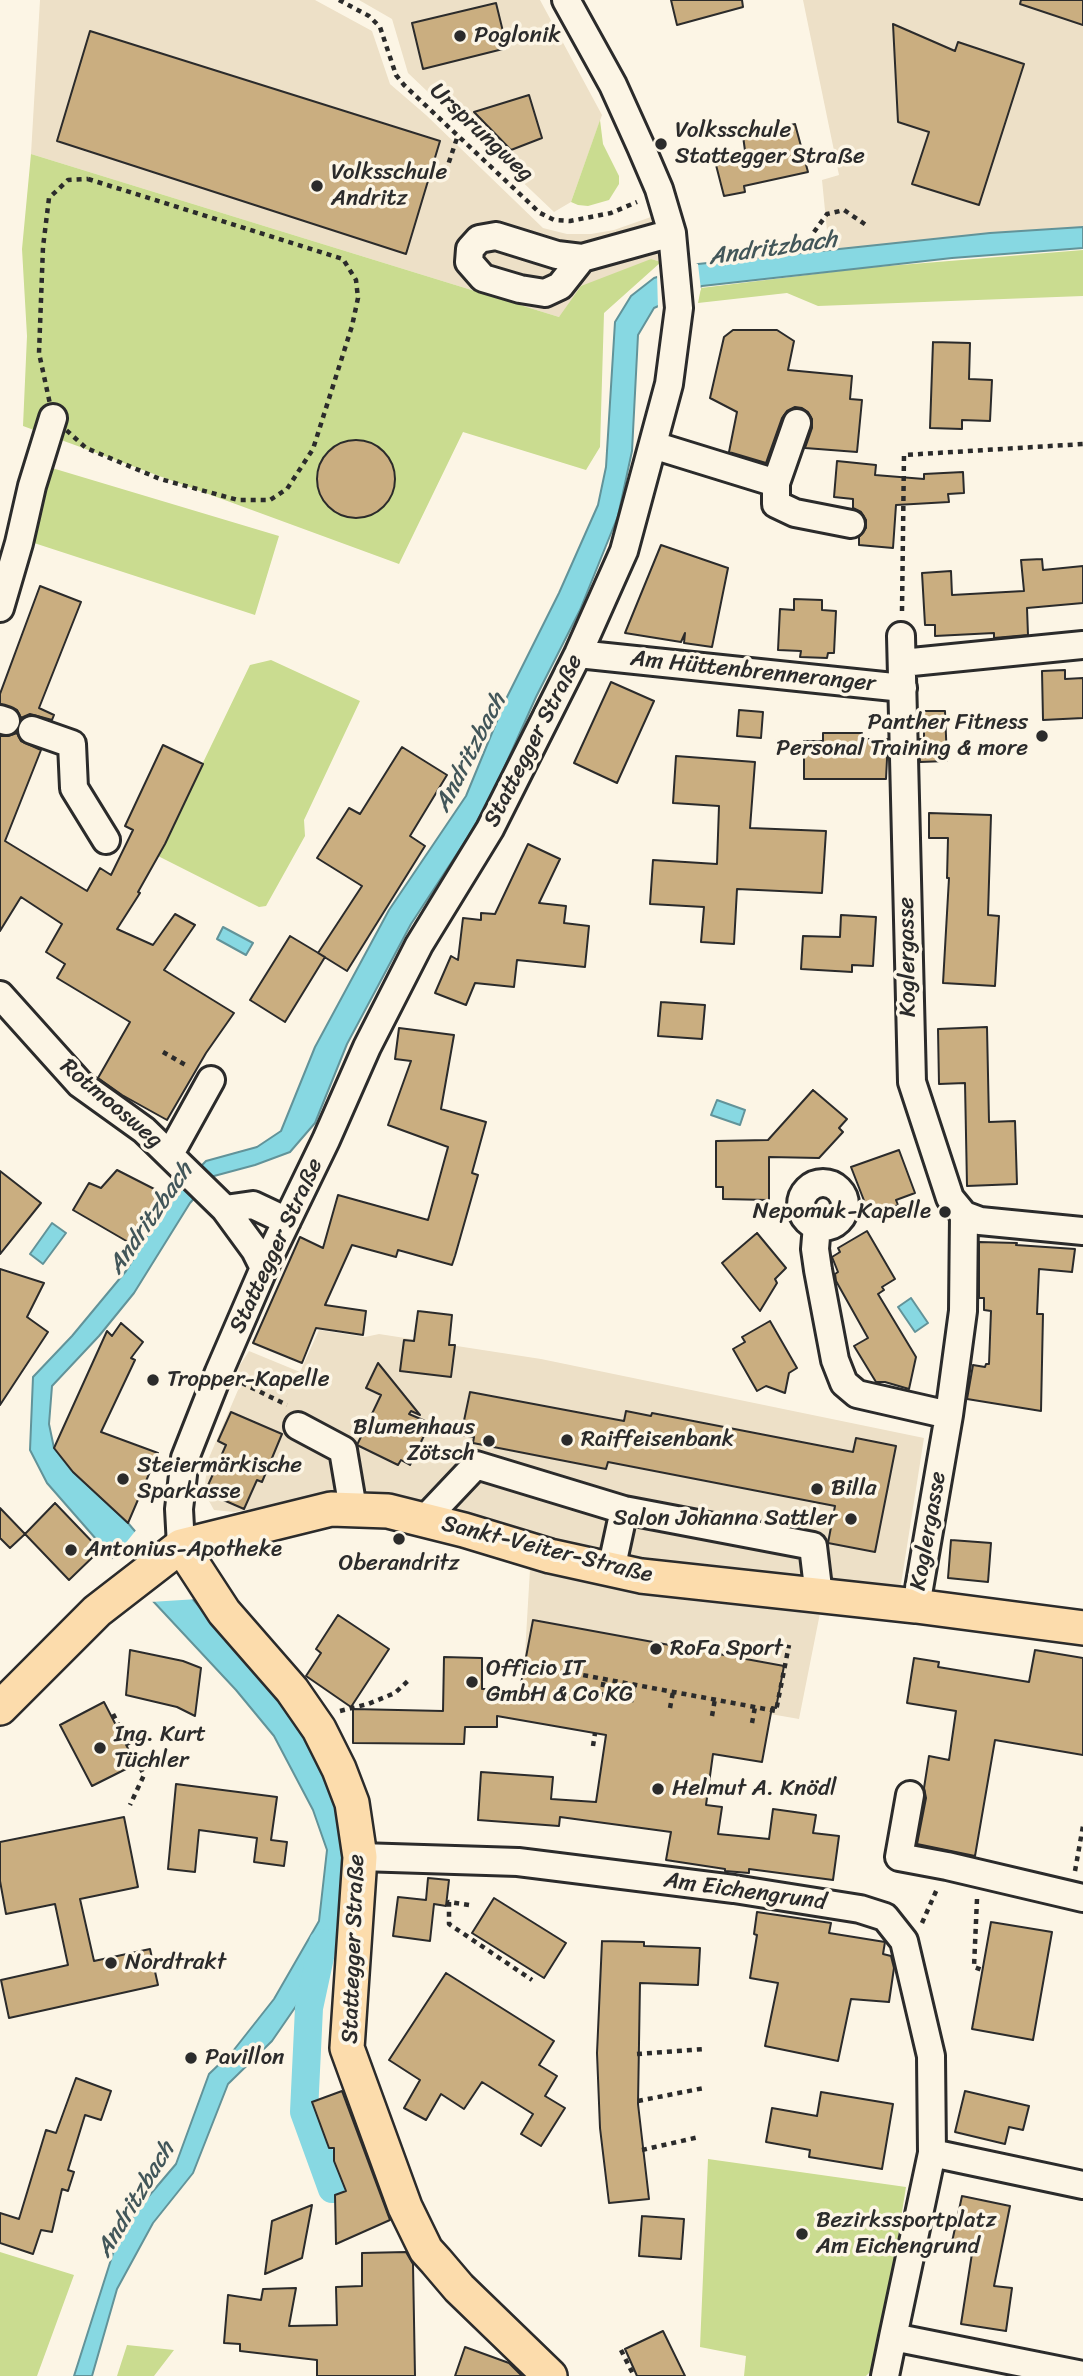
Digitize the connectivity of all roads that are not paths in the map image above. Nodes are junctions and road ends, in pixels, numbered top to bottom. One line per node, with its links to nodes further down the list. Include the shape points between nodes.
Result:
1 (566, 0): 2 (street, Stattegger Straße, via 641,147)
2 (672, 233): 3 (street); 6 (street, Stattegger Straße, via 679,308 669,384)
3 (582, 258)
4 (53, 418): 9 (street)
5 (797, 423): 7 (street)
6 (653, 445): 7 (street); 12 (street, Stattegger Straße, via 624,551)
7 (776, 483): 8 (street, via 776,504 795,513)
8 (851, 524)
9 (0, 608)
10 (901, 636): 13 (street, Am Hüttenbrenneranger)
11 (1083, 645): 13 (street, Am Hüttenbrenneranger)
12 (578, 654): 13 (street, Am Hüttenbrenneranger); 21 (street, Stattegger Straße, via 490,829 419,945)
13 (902, 676): 20 (street, Koglergasse, via 912,1082 950,1198)
14 (32, 730): 15 (street, via 72,744 74,788)
15 (106, 840)
16 (0, 995): 18 (street, Rotmoosweg, via 80,1084 144,1130)
17 (211, 1080): 18 (street)
18 (176, 1160): 19 (street, Rotmoosweg)
19 (216, 1201): 21 (street, via 253,1205); 24 (street, Rotmoosweg)
20 (964, 1215): 23 (street, via 979,1221); 25 (street, Koglergasse, via 963,1311)
21 (287, 1222): 24 (street, Stattegger Straße)
22 (817, 1226): 25 (street, via 818,1270 835,1360 844,1383 857,1394)
23 (1083, 1231)
24 (264, 1268): 30 (street, Stattegger Straße, via 185,1458)
25 (949, 1415): 33 (street, Koglergasse)
26 (298, 1426): 27 (street, via 343,1450)
27 (353, 1509): 29 (main road, Sankt-Veiter-Straße); 30 (main road, Sankt-Veiter-Straße, via 331,1510)
28 (624, 1510): 29 (street, via 476,1465); 31 (street); 32 (street, via 813,1546)
29 (424, 1520): 31 (main road, Sankt-Veiter-Straße)
30 (173, 1552): 35 (main road, via 65,1642); 37 (main road, Stattegger Straße, via 292,1690 319,1730 352,1803)
31 (611, 1570): 32 (main road, Sankt-Veiter-Straße)
32 (819, 1596): 33 (main road, Sankt-Veiter-Straße)
33 (916, 1606): 34 (main road, Sankt-Veiter-Straße)
34 (1083, 1628)
35 (0, 1708)
36 (910, 1795): 38 (street, via 900,1857)
37 (360, 1857): 39 (street, Am Eichengrund, via 518,1862 734,1889 885,1917 904,1941 931,2056); 43 (main road, Stattegger Straße, via 347,2049 405,2207 426,2250)
38 (1079, 1886)
39 (932, 2152): 40 (street); 41 (street)
40 (1083, 2185)
41 (893, 2337): 42 (street); 44 (street)
42 (1083, 2375)
43 (550, 2376)
44 (885, 2376)

